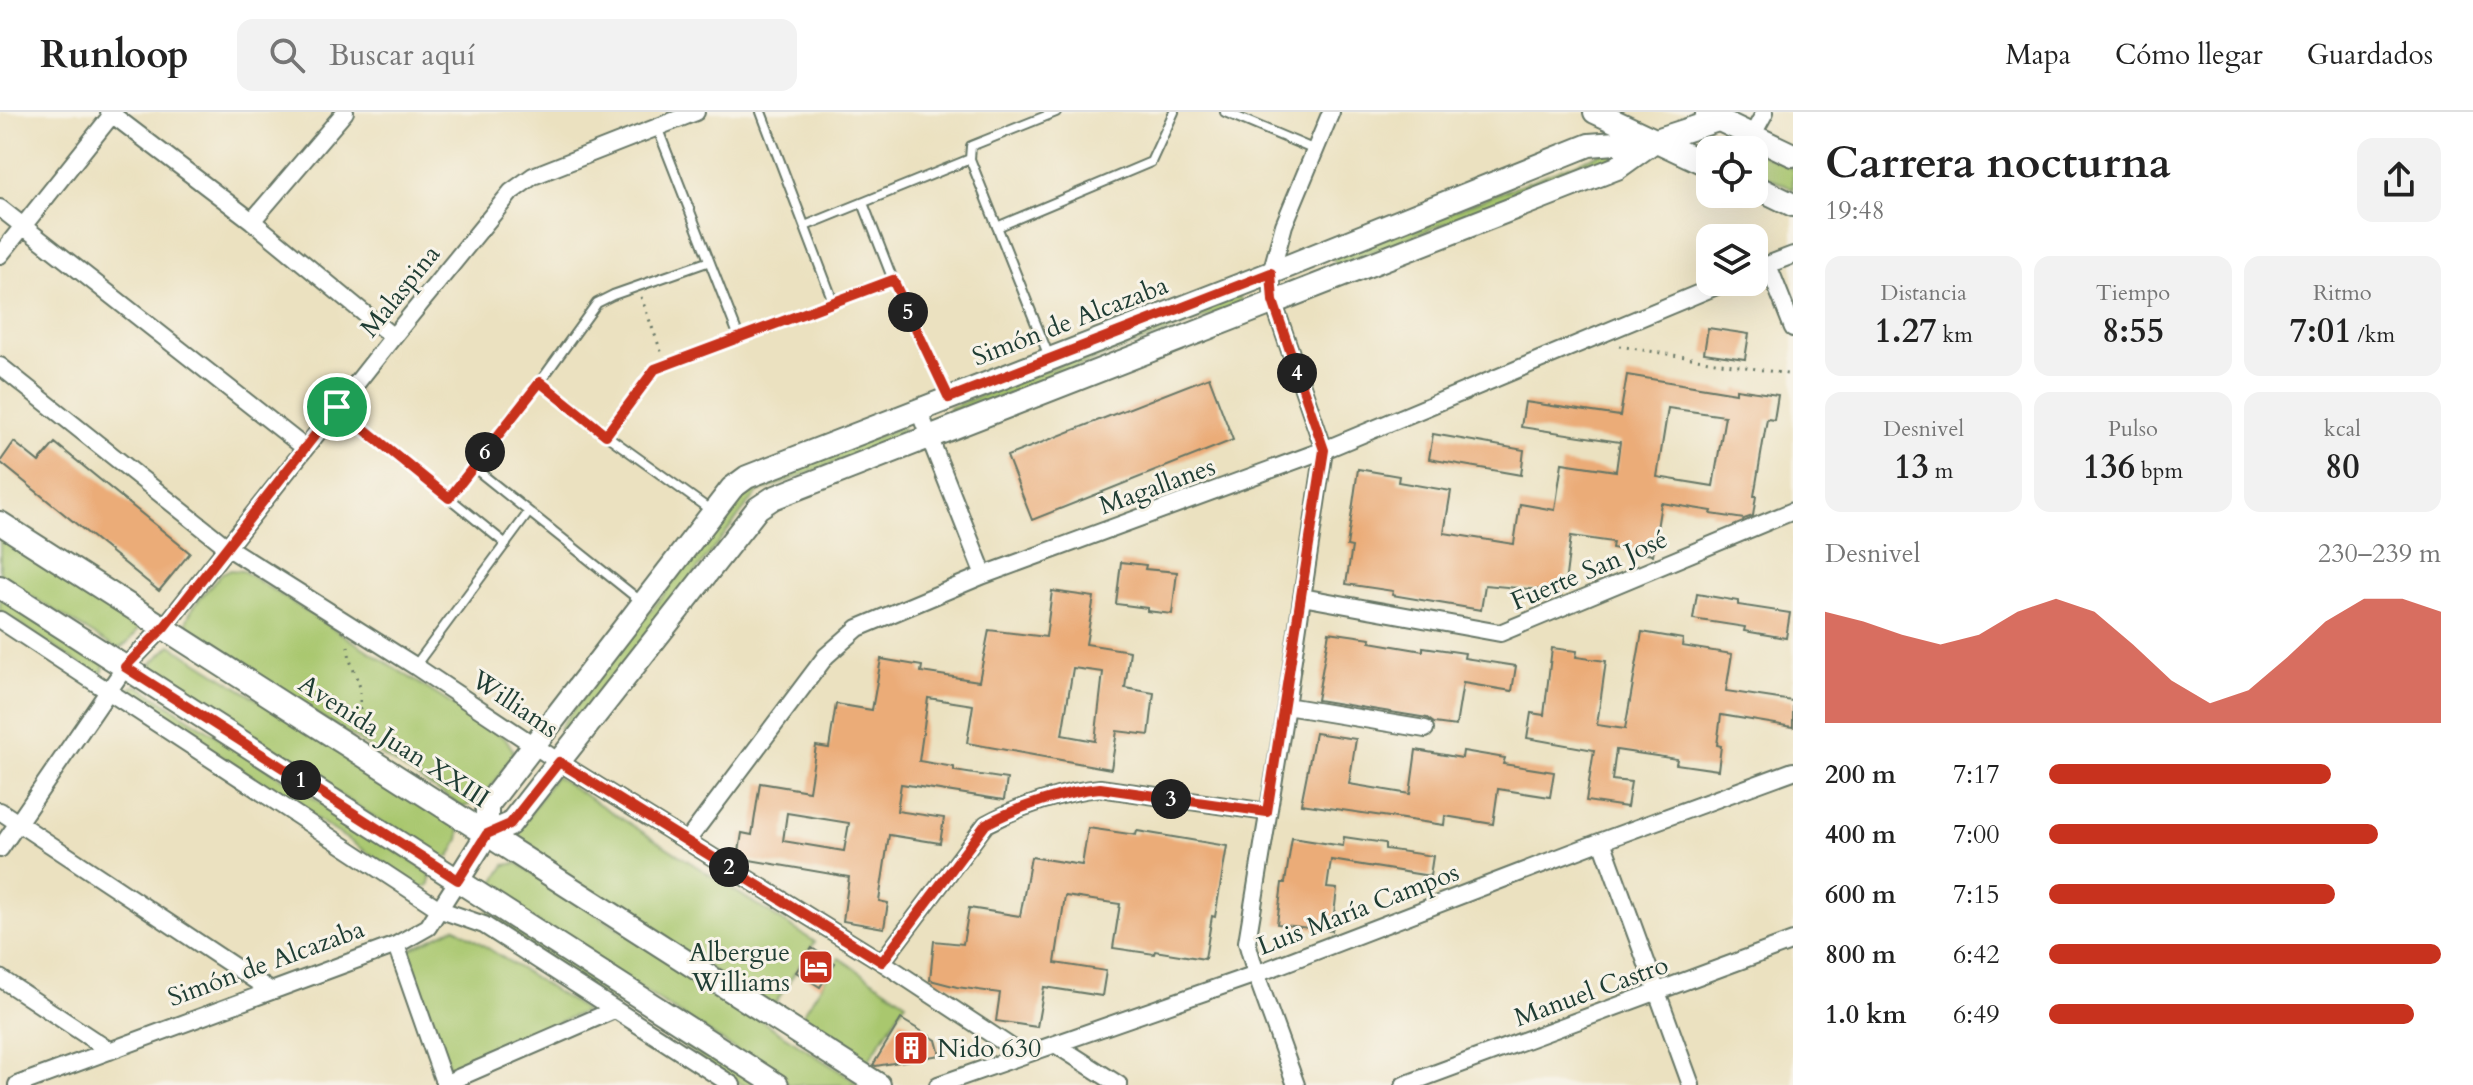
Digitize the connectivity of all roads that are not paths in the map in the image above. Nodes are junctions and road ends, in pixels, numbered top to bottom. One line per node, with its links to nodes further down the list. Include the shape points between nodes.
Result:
1 (345, 112): 24 (street)
2 (696, 112): 12 (street, Malaspina)
3 (761, 112): 26 (lane)
4 (1056, 112): 18 (lane, via 971,146)
5 (1174, 112): 27 (lane, via 1151,162)
6 (1225, 112): 16 (lane)
7 (1331, 112): 16 (street)
8 (1595, 112): 14 (street)
9 (1765, 112): 13 (street)
10 (112, 113): 24 (street); 25 (street)
11 (1710, 116): 13 (street); 14 (street, Simón de Alcazaba)
12 (657, 127): 30 (lane); 39 (street, Malaspina, via 533,176 511,192)
13 (1752, 136)
14 (1656, 140): 19 (street); 32 (street, Simón de Alcazaba, via 1589,145); 37 (street, Simón de Alcazaba, via 1617,168)
15 (1768, 143): 17 (street)
16 (1315, 150): 32 (street)
17 (1793, 155)
18 (970, 159): 21 (lane); 27 (lane)
19 (1696, 159)
20 (1768, 193): 22 (street)
21 (863, 203): 26 (lane); 33 (lane)
22 (1793, 205)
23 (0, 208): 25 (street)
24 (252, 221): 39 (street)
25 (24, 225): 28 (street); 49 (street)
26 (805, 226): 36 (lane)
27 (997, 227): 41 (lane)
28 (0, 255)
29 (1793, 255): 31 (street)
30 (707, 262): 40 (lane); 43 (lane, via 597,303)
31 (1768, 265)
32 (1271, 273): 37 (street); 41 (street, Simón de Alcazaba)
33 (893, 280): 36 (lane); 44 (lane)
34 (1768, 281): 38 (street)
35 (1696, 294): 50 (street, Magallanes)
36 (833, 301): 40 (lane)
37 (1273, 301): 48 (street, Simón de Alcazaba); 50 (street)
38 (1793, 328)
39 (393, 337): 45 (street, Malaspina)
40 (739, 337): 47 (lane, via 655,369)
41 (1050, 360): 44 (street, Simón de Alcazaba)
42 (0, 366): 58 (street, Williams)
43 (540, 382): 47 (lane); 51 (lane)
44 (949, 398): 46 (street, Simón de Alcazaba)
45 (337, 407): 49 (street, Malaspina); 52 (lane)
46 (919, 411): 48 (street); 55 (street, Simón de Alcazaba, via 747,477)
47 (606, 435): 55 (lane)
48 (930, 438): 59 (street); 71 (street, Simón de Alcazaba, via 758,508)
49 (305, 448): 58 (street, Malaspina)
50 (1324, 450): 59 (street, Magallanes); 61 (street)
51 (473, 467): 52 (lane); 54 (lane)
52 (449, 498): 57 (lane)
53 (1793, 511): 61 (street, Fuerte San José, via 1500,633)
54 (529, 512): 57 (lane); 62 (lane)
55 (713, 513): 62 (street, Simón de Alcazaba)
56 (0, 523): 64 (street, Avenida Juan XXIII)
57 (506, 544): 65 (lane)
58 (227, 547): 64 (street, Malaspina); 65 (street, Williams)
59 (984, 575): 77 (street, Magallanes, via 858,628 826,656)
60 (0, 587): 66 (street)
61 (1302, 597): 68 (street)
62 (644, 604): 70 (street, Simón de Alcazaba)
63 (0, 620): 67 (street)
64 (165, 626): 66 (street, Malaspina); 76 (street, Avenida Juan XXIII)
65 (415, 666): 70 (street, Williams)
66 (125, 667): 67 (street, Malaspina); 80 (street)
67 (108, 691): 75 (street, Malaspina); 81 (street)
68 (1286, 706): 69 (street); 74 (street)
69 (1425, 729)
70 (533, 744): 71 (street, Williams); 76 (street, Simón de Alcazaba, via 487,806)
71 (559, 762): 76 (street, Simón de Alcazaba, via 510,824); 77 (street, Williams)
72 (1793, 771): 78 (street, Luis María Campos)
73 (0, 811): 75 (street)
74 (1267, 812): 84 (street, via 1100,788 1001,816 986,824); 85 (street, via 1247,942)
75 (17, 822): 79 (street, Malaspina); 87 (street)
76 (487, 834): 80 (street, Simón de Alcazaba); 97 (street, Avenida Juan XXIII)
77 (687, 841): 84 (street, Williams)
78 (1602, 841): 85 (street, Luis María Campos); 88 (street)
79 (0, 849)
80 (458, 880): 81 (street, Simón de Alcazaba); 96 (street)
81 (441, 910): 83 (street, Simón de Alcazaba, via 428,927); 89 (street, via 484,925)
82 (1793, 941): 88 (street, Manuel Castro)
83 (396, 945): 87 (street, Simón de Alcazaba); 93 (street)
84 (882, 962): 92 (street, Williams)
85 (1256, 974): 90 (street, Luis María Campos); 100 (street)
86 (0, 978): 91 (street)
87 (271, 991): 91 (street, Simón de Alcazaba)
88 (1657, 992): 101 (street, Manuel Castro); 102 (street)
89 (614, 1010): 93 (street); 95 (street)
90 (1055, 1044): 92 (street, Luis María Campos); 99 (street)
91 (110, 1051): 94 (street, Simón de Alcazaba)
92 (1023, 1055): 98 (street, Luis María Campos)
93 (444, 1084)
94 (17, 1085)
95 (732, 1085)
96 (777, 1085)
97 (879, 1085)
98 (938, 1085)
99 (1119, 1085)
100 (1296, 1085)
101 (1404, 1085)
102 (1691, 1085)

